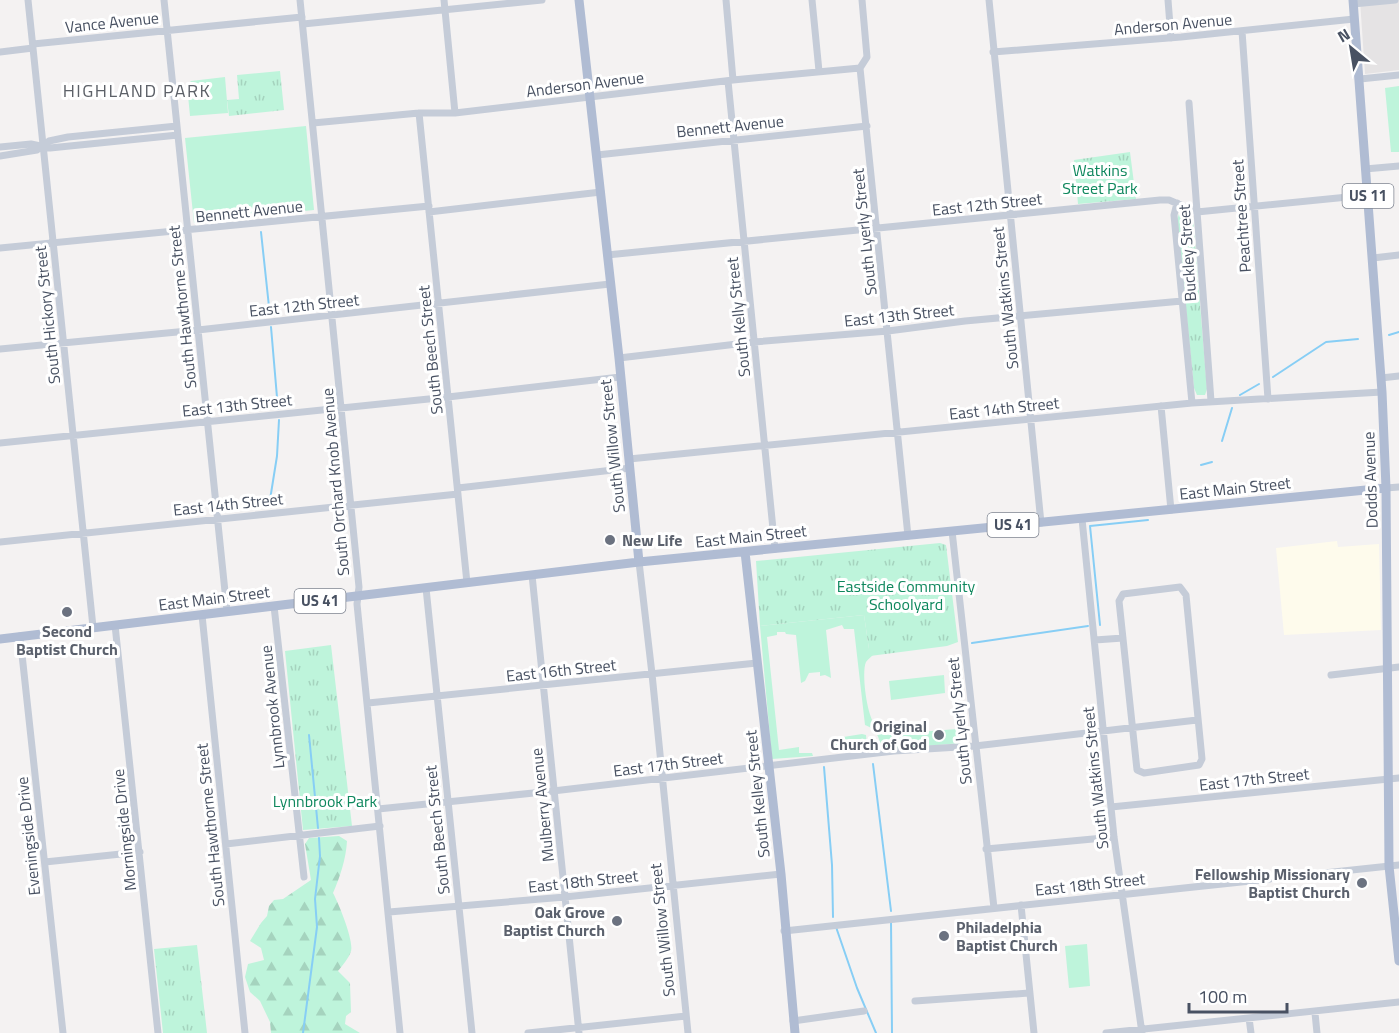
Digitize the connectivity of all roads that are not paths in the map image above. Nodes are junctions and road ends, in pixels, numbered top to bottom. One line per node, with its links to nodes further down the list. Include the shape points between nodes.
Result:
1 (28, 0): 20 (street, South Hickory Street)
2 (164, 0): 17 (street, South Hawthorne Street)
3 (300, 0): 16 (street, South Orchard Knob Avenue)
4 (444, 0): 14 (street)
5 (542, 0): 14 (street, Vance Avenue)
6 (579, 0): 28 (main road, South Willow Street)
7 (726, 0): 27 (street, South Kelly Street)
8 (812, 0): 24 (street)
9 (862, 0): 23 (street, South Lyerly Street, via 867,57)
10 (989, 0): 22 (street, South Watkins Street)
11 (1168, 0): 19 (street)
12 (1395, 0): 13 (street)
13 (1353, 2): 15 (main road, Dodds Avenue / US 11)
14 (446, 10): 16 (street, Vance Avenue); 31 (street)
15 (1354, 19): 18 (street, Anderson Avenue); 26 (main road, Dodds Avenue / US 11)
16 (302, 21): 17 (street, Vance Avenue); 32 (street, South Orchard Knob Avenue)
17 (167, 30): 20 (street, Vance Avenue); 33 (street, South Hawthorne Street)
18 (1242, 32): 19 (street, Anderson Avenue); 46 (street, Peachtree Street)
19 (1171, 38): 22 (street, Anderson Avenue)
20 (33, 46): 21 (street, Vance Avenue); 37 (street, South Hickory Street)
21 (0, 52)
22 (993, 52): 49 (street, South Watkins Street)
23 (860, 68): 24 (street, Anderson Avenue); 34 (street, South Lyerly Street)
24 (819, 71): 27 (street, Anderson Avenue)
25 (1399, 75): 26 (street)
26 (1360, 79): 42 (main road, Dodds Avenue / US 11)
27 (730, 81): 28 (street, Anderson Avenue); 36 (street, South Kelly Street)
28 (591, 96): 31 (street, Anderson Avenue); 39 (main road, South Willow Street)
29 (1189, 103): 48 (street, Buckley Street)
30 (419, 113): 31 (street, Anderson Avenue); 32 (street, Anderson Avenue); 47 (street, South Beech Street)
31 (455, 113)
32 (313, 123): 50 (street, South Orchard Knob Avenue)
33 (177, 126): 35 (street, South Hawthorne Street); 37 (street, via 75,136)
34 (867, 126): 36 (street, Bennett Avenue); 51 (street, South Lyerly Street)
35 (178, 135): 37 (street, via 50,148); 52 (street, South Hawthorne Street)
36 (734, 139): 39 (street, Bennett Avenue); 53 (street, South Kelly Street)
37 (43, 145): 38 (street); 40 (street, via 37,150); 54 (street, South Hickory Street)
38 (0, 147)
39 (597, 155): 43 (main road, South Willow Street)
40 (0, 156)
41 (1399, 166): 42 (street)
42 (1365, 169): 44 (main road, Dodds Avenue / US 11)
43 (601, 192): 47 (street, Bennett Avenue); 56 (main road, South Willow Street)
44 (1368, 195): 46 (street, East 12th Street); 58 (main road, Dodds Avenue / US 11)
45 (1176, 203): 48 (street, East 12th Street); 49 (street, East 12th Street, via 1160,200); 60 (street, Buckley Street)
46 (1253, 207): 48 (street, East 12th Street); 75 (street, Peachtree Street)
47 (429, 209): 50 (street, Bennett Avenue); 61 (street, South Beech Street)
48 (1197, 212): 76 (street, Buckley Street)
49 (1011, 215): 51 (street, East 12th Street); 63 (street, South Watkins Street)
50 (322, 217): 52 (street, Bennett Avenue); 62 (street, South Orchard Knob Avenue)
51 (877, 228): 53 (street, East 12th Street); 65 (street, South Lyerly Street)
52 (188, 231): 54 (street, Bennett Avenue); 64 (street, South Hawthorne Street)
53 (744, 241): 56 (street, East 12th Street); 67 (street, South Kelly Street)
54 (53, 242): 55 (street, Bennett Avenue); 66 (street, South Hickory Street)
55 (0, 248)
56 (607, 255): 59 (main road, South Willow Street)
57 (1399, 255): 58 (street)
58 (1373, 258): 72 (main road, Dodds Avenue / US 11)
59 (610, 284): 61 (street, East 12th Street); 69 (main road, South Willow Street)
60 (1182, 300): 63 (street, East 13th Street); 77 (street, Buckley Street)
61 (439, 303): 62 (street, East 12th Street); 74 (street, South Beech Street)
62 (332, 315): 64 (street, East 12th Street); 79 (street, South Orchard Knob Avenue)
63 (1021, 316): 65 (street, East 13th Street); 80 (street, South Watkins Street)
64 (198, 330): 66 (street, East 12th Street); 81 (street, South Hawthorne Street)
65 (888, 331): 67 (street, East 13th Street); 82 (street, South Lyerly Street)
66 (64, 342): 68 (street, East 12th Street); 83 (street, South Hickory Street)
67 (754, 342): 69 (street, East 13th Street); 85 (street, South Kelly Street)
68 (0, 349)
69 (619, 358): 71 (main road, South Willow Street)
70 (1399, 376): 72 (street)
71 (620, 377): 74 (street, East 13th Street); 86 (main road, South Willow Street)
72 (1381, 378): 73 (main road, Dodds Avenue / US 11)
73 (1382, 392): 75 (street, East 14th Street); 88 (main road, Dodds Avenue / US 11)
74 (448, 397): 79 (street, East 13th Street); 89 (street, South Beech Street)
75 (1268, 399): 76 (street, East 14th Street)
76 (1211, 401): 77 (street, East 14th Street)
77 (1192, 403): 78 (street, East 14th Street)
78 (1161, 406): 80 (street, East 14th Street); 91 (street)
79 (342, 408): 81 (street, East 13th Street); 90 (street, South Orchard Knob Avenue)
80 (1030, 419): 82 (street, East 14th Street); 94 (street, South Watkins Street)
81 (208, 422): 83 (street, East 13th Street); 92 (street, South Hawthorne Street)
82 (898, 432): 85 (street, East 14th Street); 97 (street, South Lyerly Street)
83 (73, 436): 84 (street, East 13th Street); 96 (street, South Hickory Street)
84 (0, 443)
85 (765, 445): 86 (street, East 14th Street); 99 (street, South Kelly Street)
86 (629, 464): 89 (street, East 14th Street); 101 (main road, South Willow Street)
87 (1399, 487): 88 (street, East Main Street)
88 (1386, 488): 91 (main road, East Main Street / US 41); 117 (main road, Dodds Avenue / US 11)
89 (458, 491): 90 (street, East 14th Street); 103 (street, South Beech Street)
90 (351, 505): 92 (street, East 14th Street); 105 (street, South Orchard Knob Avenue)
91 (1171, 510): 93 (main road, East Main Street / US 41)
92 (218, 519): 96 (street, East 14th Street); 107 (street, South Hawthorne Street)
93 (1082, 519): 94 (main road, East Main Street / US 41); 114 (street, South Watkins Street)
94 (1041, 523): 95 (main road, East Main Street / US 41)
95 (952, 531): 97 (main road, East Main Street / US 41); 126 (street, South Lyerly Street)
96 (83, 533): 98 (street, East 14th Street); 110 (street, South Hickory Street)
97 (908, 536): 99 (main road, East Main Street / US 41)
98 (0, 542)
99 (776, 549): 100 (main road, East Main Street / US 41)
100 (745, 552): 101 (main road, East Main Street / US 41); 115 (main road, South Kelley Street)
101 (639, 562): 102 (main road, East Main Street / US 41); 118 (street, South Willow Street)
102 (532, 575): 103 (main road, East Main Street / US 41); 120 (street, Mulberry Avenue)
103 (467, 583): 104 (main road, East Main Street / US 41)
104 (426, 588): 105 (main road, East Main Street / US 41); 121 (street, South Beech Street)
105 (358, 596): 106 (main road, East Main Street / US 41); 122 (street, South Orchard Knob Avenue)
106 (274, 606): 107 (main road, East Main Street / US 41); 135 (street, Lynnbrook Avenue)
107 (227, 611): 108 (main road, East Main Street / US 41)
108 (202, 615): 109 (main road, East Main Street / US 41); 137 (street, South Hawthorne Street)
109 (115, 625): 110 (main road, East Main Street / US 41); 139 (street, Morningside Drive)
110 (93, 627): 111 (main road, East Main Street / US 41)
111 (20, 636): 113 (main road, East Main Street / US 41); 140 (street, Eveningside Drive)
112 (1124, 638): 114 (street); 123 (street, via 1119,602 1123,594 1180,587 1186,594); 124 (street)
113 (0, 639)
114 (1095, 640): 125 (street, South Watkins Street)
115 (758, 663): 118 (street, East 16th Street); 127 (main road, South Kelley Street)
116 (1399, 668): 117 (street)
117 (1389, 669): 119 (street); 129 (main road, Dodds Avenue / US 11)
118 (652, 674): 120 (street, East 16th Street); 128 (street, South Willow Street)
119 (1331, 675)
120 (543, 685): 121 (street, East 16th Street); 130 (street, Mulberry Avenue)
121 (437, 696): 122 (street, East 16th Street); 131 (street, South Beech Street)
122 (368, 703): 133 (street, South Orchard Knob Avenue)
123 (1197, 720): 124 (street, East 17th Street); 124 (street, via 1202,759 1199,765 1155,771 1137,770)
124 (1134, 728): 125 (street, East 17th Street)
125 (1103, 730): 126 (street, East 17th Street); 132 (street, South Watkins Street)
126 (975, 746): 127 (street, East 17th Street); 138 (street, South Lyerly Street)
127 (768, 766): 128 (street, East 17th Street); 142 (main road, South Kelley Street)
128 (663, 778): 130 (street, East 17th Street); 144 (street, South Willow Street)
129 (1394, 778): 132 (street, East 17th Street); 141 (main road, Dodds Avenue / US 11)
130 (553, 791): 131 (street, East 17th Street); 146 (street, Mulberry Avenue)
131 (447, 801): 133 (street, East 17th Street); 148 (street, South Beech Street)
132 (1111, 807): 136 (street, South Watkins Street)
133 (378, 809): 134 (street, South Orchard Knob Avenue)
134 (380, 826): 135 (street); 150 (street, South Orchard Knob Avenue)
135 (299, 835): 137 (street); 143 (street, Lynnbrook Avenue)
136 (1114, 837): 138 (street); 145 (street, South Watkins Street)
137 (226, 844): 165 (street, South Hawthorne Street)
138 (986, 849): 149 (street, South Lyerly Street)
139 (140, 852): 140 (street); 164 (street, Morningside Drive)
140 (45, 862): 163 (street, Eveningside Drive)
141 (1394, 865): 145 (street, East 18th Street); 152 (main road, Dodds Avenue / US 11)
142 (781, 874): 144 (street, East 18th Street); 151 (main road, South Kelley Street)
143 (303, 877)
144 (673, 884): 146 (street, East 18th Street); 158 (street, South Willow Street)
145 (1124, 894): 147 (street, East 18th Street); 162 (street, South Watkins Street)
146 (565, 897): 148 (street, East 18th Street); 161 (street, Mulberry Avenue)
147 (1021, 905): 149 (street, East 18th Street); 153 (street)
148 (459, 906): 150 (street, East 18th Street); 167 (street, South Beech Street)
149 (994, 908): 151 (street, East 18th Street)
150 (389, 912): 166 (street, South Orchard Knob Avenue)
151 (784, 931): 160 (main road, South Kelley Street)
152 (1399, 961)
153 (1029, 993): 154 (street); 171 (street)
154 (915, 1001)
155 (1399, 1002): 157 (street)
156 (864, 1011): 160 (street)
157 (1315, 1013): 159 (street); 174 (street)
158 (686, 1016): 161 (street); 169 (street, South Willow Street)
159 (1249, 1018): 162 (street); 173 (street)
160 (794, 1021): 170 (main road, South Kelley Street)
161 (579, 1031): 168 (street)
162 (1141, 1031): 172 (street)
163 (63, 1033)
164 (158, 1033)
165 (245, 1033)
166 (400, 1033)
167 (472, 1033)
168 (528, 1033)
169 (688, 1033)
170 (795, 1033)
171 (1034, 1033)
172 (1106, 1033)
173 (1251, 1033)
174 (1317, 1033)

